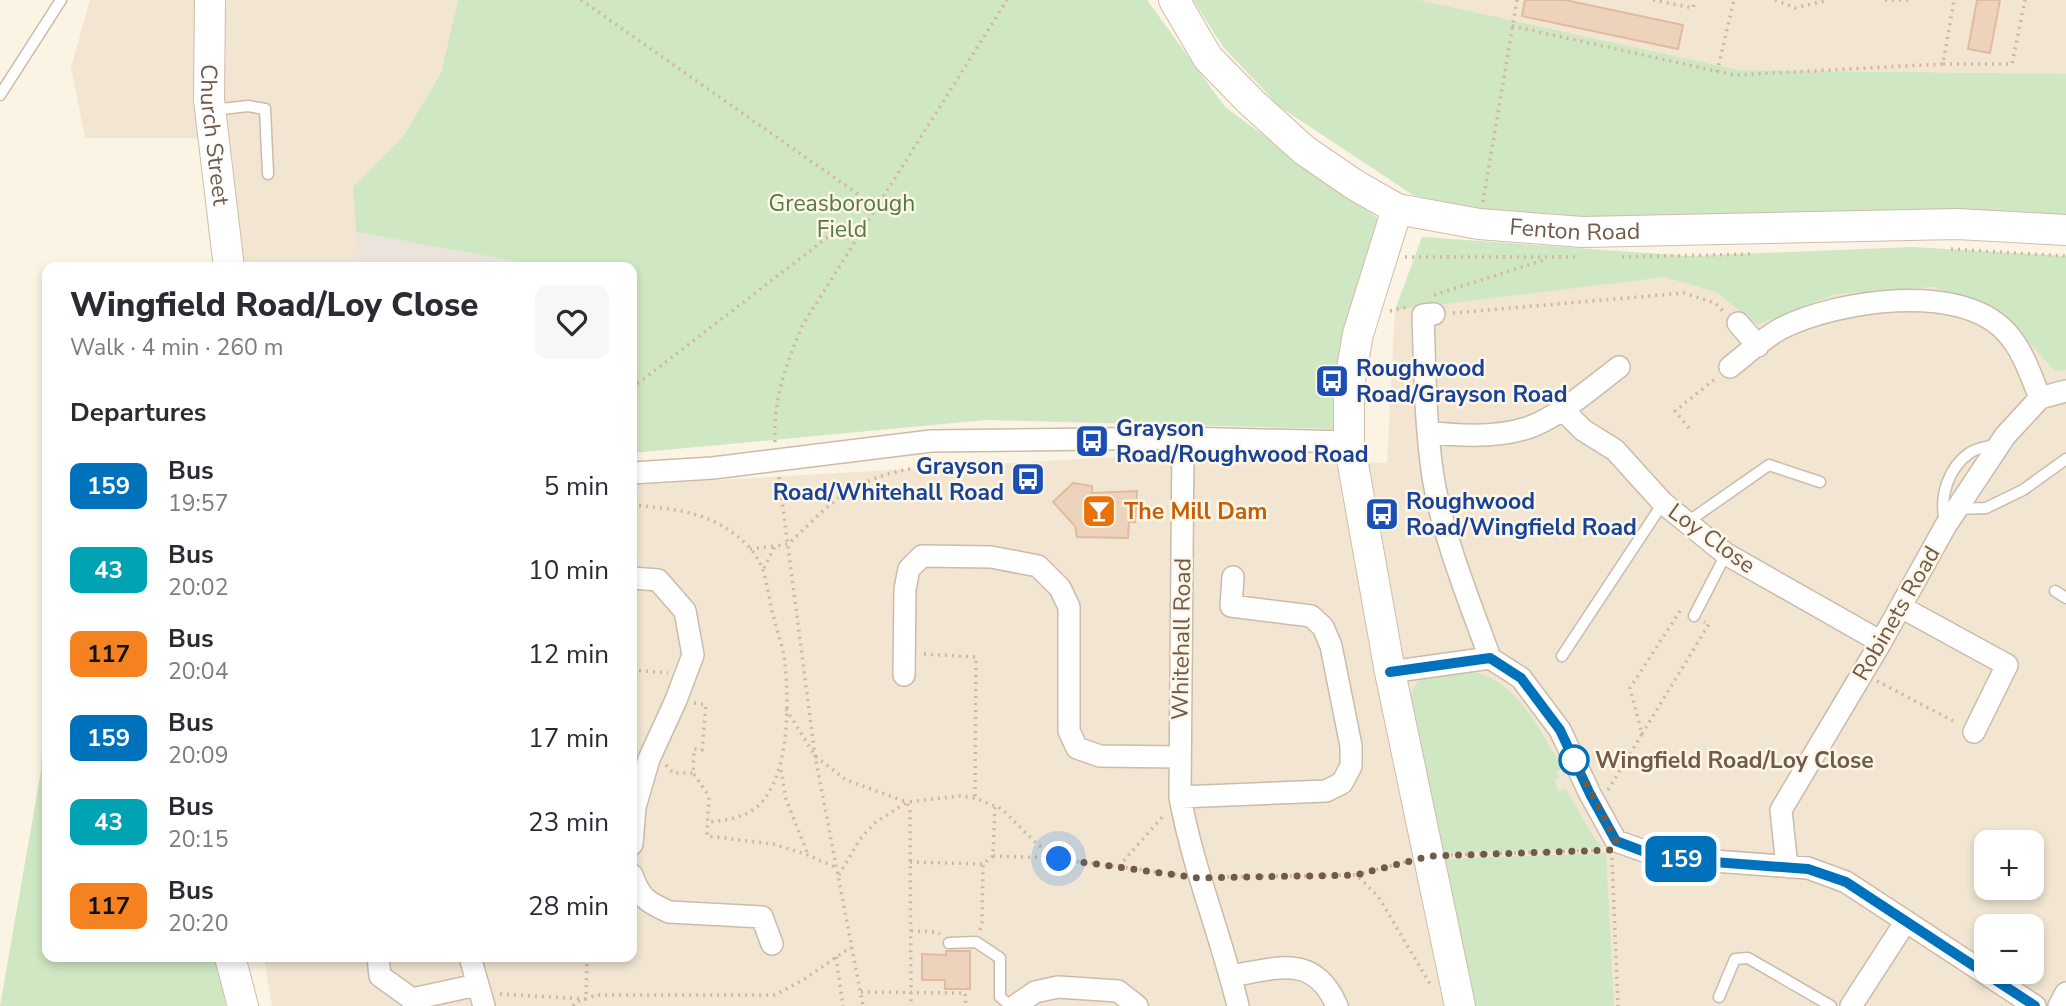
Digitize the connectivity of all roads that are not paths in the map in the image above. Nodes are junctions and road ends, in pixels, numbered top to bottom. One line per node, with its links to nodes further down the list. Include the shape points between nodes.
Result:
1 (61, 0): 4 (lane)
2 (210, 0): 5 (street, Church Street)
3 (1174, 0): 7 (street, Fenton Road, via 1208,58 1251,102 1304,149)
4 (0, 95)
5 (211, 110): 6 (lane, via 265,109); 9 (street, Church Street)
6 (268, 174)
7 (1397, 209): 8 (street, Fenton Road, via 1479,224 1582,232 1957,224); 20 (street, via 1358,334 1349,386)
8 (2066, 230)
9 (228, 262)
10 (1426, 310): 18 (street)
11 (1738, 323): 12 (street)
12 (1758, 346): 13 (street); 16 (street, via 1780,329 1816,314 1907,300 1948,304 1983,315 2005,331 2022,355)
13 (1730, 366)
14 (1619, 367): 17 (street)
15 (2066, 391): 16 (street)
16 (2040, 398): 25 (street, Robinets Road, via 1999,445)
17 (1563, 409): 18 (street, via 1527,428 1463,436); 24 (street, Loy Close, via 1583,430 1615,450)
18 (1429, 432): 36 (street, via 1434,479 1457,567)
19 (1183, 438): 20 (street); 22 (street, via 931,442); 40 (street, Whitehall Road)
20 (1349, 442): 37 (street)
21 (2066, 459): 25 (lane, via 1986,508)
22 (637, 473)
23 (1820, 482): 26 (lane, via 1769,466)
24 (1663, 503): 26 (street, Loy Close); 35 (lane)
25 (1951, 517): 32 (street, Robinets Road)
26 (1686, 523): 27 (street, Loy Close)
27 (1726, 554): 33 (lane); 34 (street, Loy Close)
28 (1233, 577): 43 (street, via 1231,606 1311,617 1323,627 1334,658 1351,766 1342,783 1326,791)
29 (637, 578): 41 (street, via 658,580 685,611 692,655 676,700)
30 (2055, 591): 31 (lane)
31 (2066, 598)
32 (1901, 607): 34 (street, Robinets Road); 39 (street, via 2007,665)
33 (1694, 616)
34 (1881, 642): 44 (street, Robinets Road, via 1781,810)
35 (1562, 656)
36 (1490, 658): 37 (street); 44 (street, via 1521,678 1560,730 1616,841 1661,858)
37 (1390, 672): 56 (street, via 1430,856)
38 (904, 674): 40 (street, via 905,589 909,569 922,556 991,557 1038,566 1060,588 1069,607 1069,731 1077,748 1100,756)
39 (1974, 732)
40 (1179, 757): 43 (street, Whitehall Road)
41 (640, 758): 42 (street)
42 (637, 787)
43 (1180, 797): 52 (street, Whitehall Road, via 1198,878)
44 (1787, 867): 46 (street, via 1846,882)
45 (637, 890): 48 (street, via 669,912 762,917)
46 (1906, 922): 63 (street); 64 (street)
47 (949, 943): 58 (lane, via 976,943 1000,958 1000,997)
48 (772, 944)
49 (231, 962): 57 (street)
50 (379, 962): 54 (street, via 380,976 412,999)
51 (471, 962): 54 (street)
52 (1231, 976): 60 (street, Whitehall Road); 61 (street, via 1303,968 1321,980)
53 (2066, 993): 65 (street)
54 (480, 995)
55 (1719, 997): 62 (lane, via 1735,959 1748,958)
56 (1447, 1000)
57 (243, 1006)
58 (1013, 1006): 59 (street, via 1035,992 1058,987 1118,991)
59 (1137, 1006)
60 (1238, 1006)
61 (1337, 1006)
62 (1831, 1006)
63 (1851, 1006)
64 (2035, 1006)
65 (2059, 1006)

